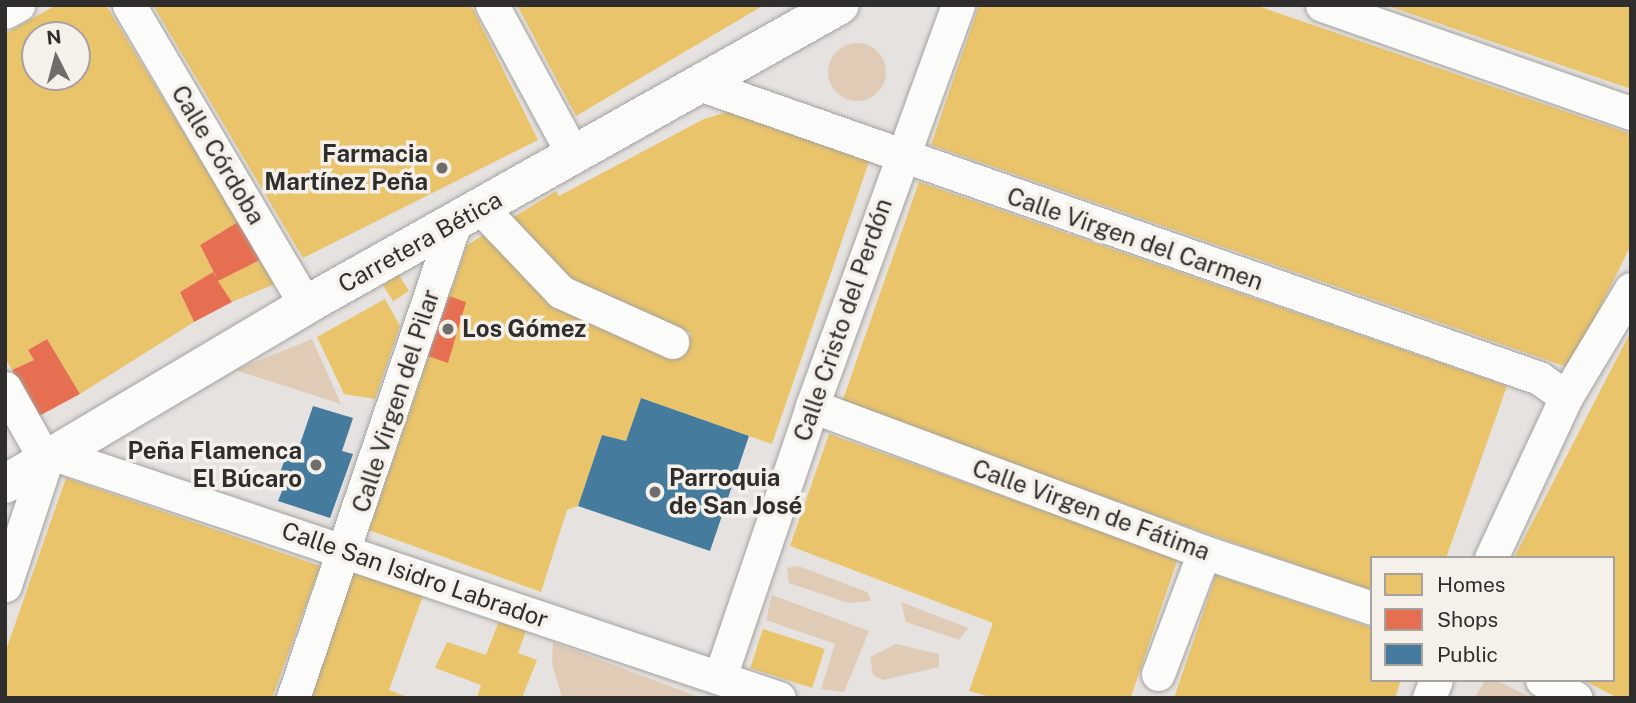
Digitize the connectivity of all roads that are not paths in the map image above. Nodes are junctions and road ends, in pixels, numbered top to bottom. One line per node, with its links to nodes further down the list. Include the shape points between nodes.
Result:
1 (18, 5): 7 (street)
2 (130, 5): 14 (street, Calle Córdoba)
3 (492, 5): 10 (street)
4 (958, 5): 11 (street, Calle Cristo del Perdón)
5 (1322, 5): 9 (street)
6 (837, 6): 8 (street, Carretera Bética)
7 (5, 12)
8 (702, 85): 10 (street, Carretera Bética); 11 (street, Calle Virgen del Carmen)
9 (1631, 113)
10 (574, 156): 12 (street, Carretera Bética)
11 (901, 158): 17 (street, Calle Virgen del Carmen, via 1539,378); 18 (street, Calle Cristo del Perdón)
12 (468, 216): 14 (street, Carretera Bética); 15 (street, via 561,292); 21 (street, Calle Virgen del Pilar)
13 (1631, 289): 17 (street)
14 (306, 305): 19 (street, Carretera Bética)
15 (672, 342)
16 (5, 388): 19 (street)
17 (1566, 397): 23 (street)
18 (812, 406): 22 (street, Calle Virgen de Fátima); 27 (street, Calle Cristo del Perdón)
19 (49, 457): 20 (street, Carretera Bética); 21 (street, Calle San Isidro Labrador); 24 (street)
20 (5, 484)
21 (346, 552): 27 (street, Calle San Isidro Labrador); 29 (street, Calle Virgen del Pilar)
22 (1203, 552): 25 (street, Calle Virgen de Fátima); 26 (street)
23 (1492, 556)
24 (5, 585)
25 (1370, 607)
26 (1158, 674)
27 (720, 677): 30 (street, Calle San Isidro Labrador)
28 (1546, 682): 31 (street)
29 (293, 698)
30 (779, 698)
31 (1576, 698)

